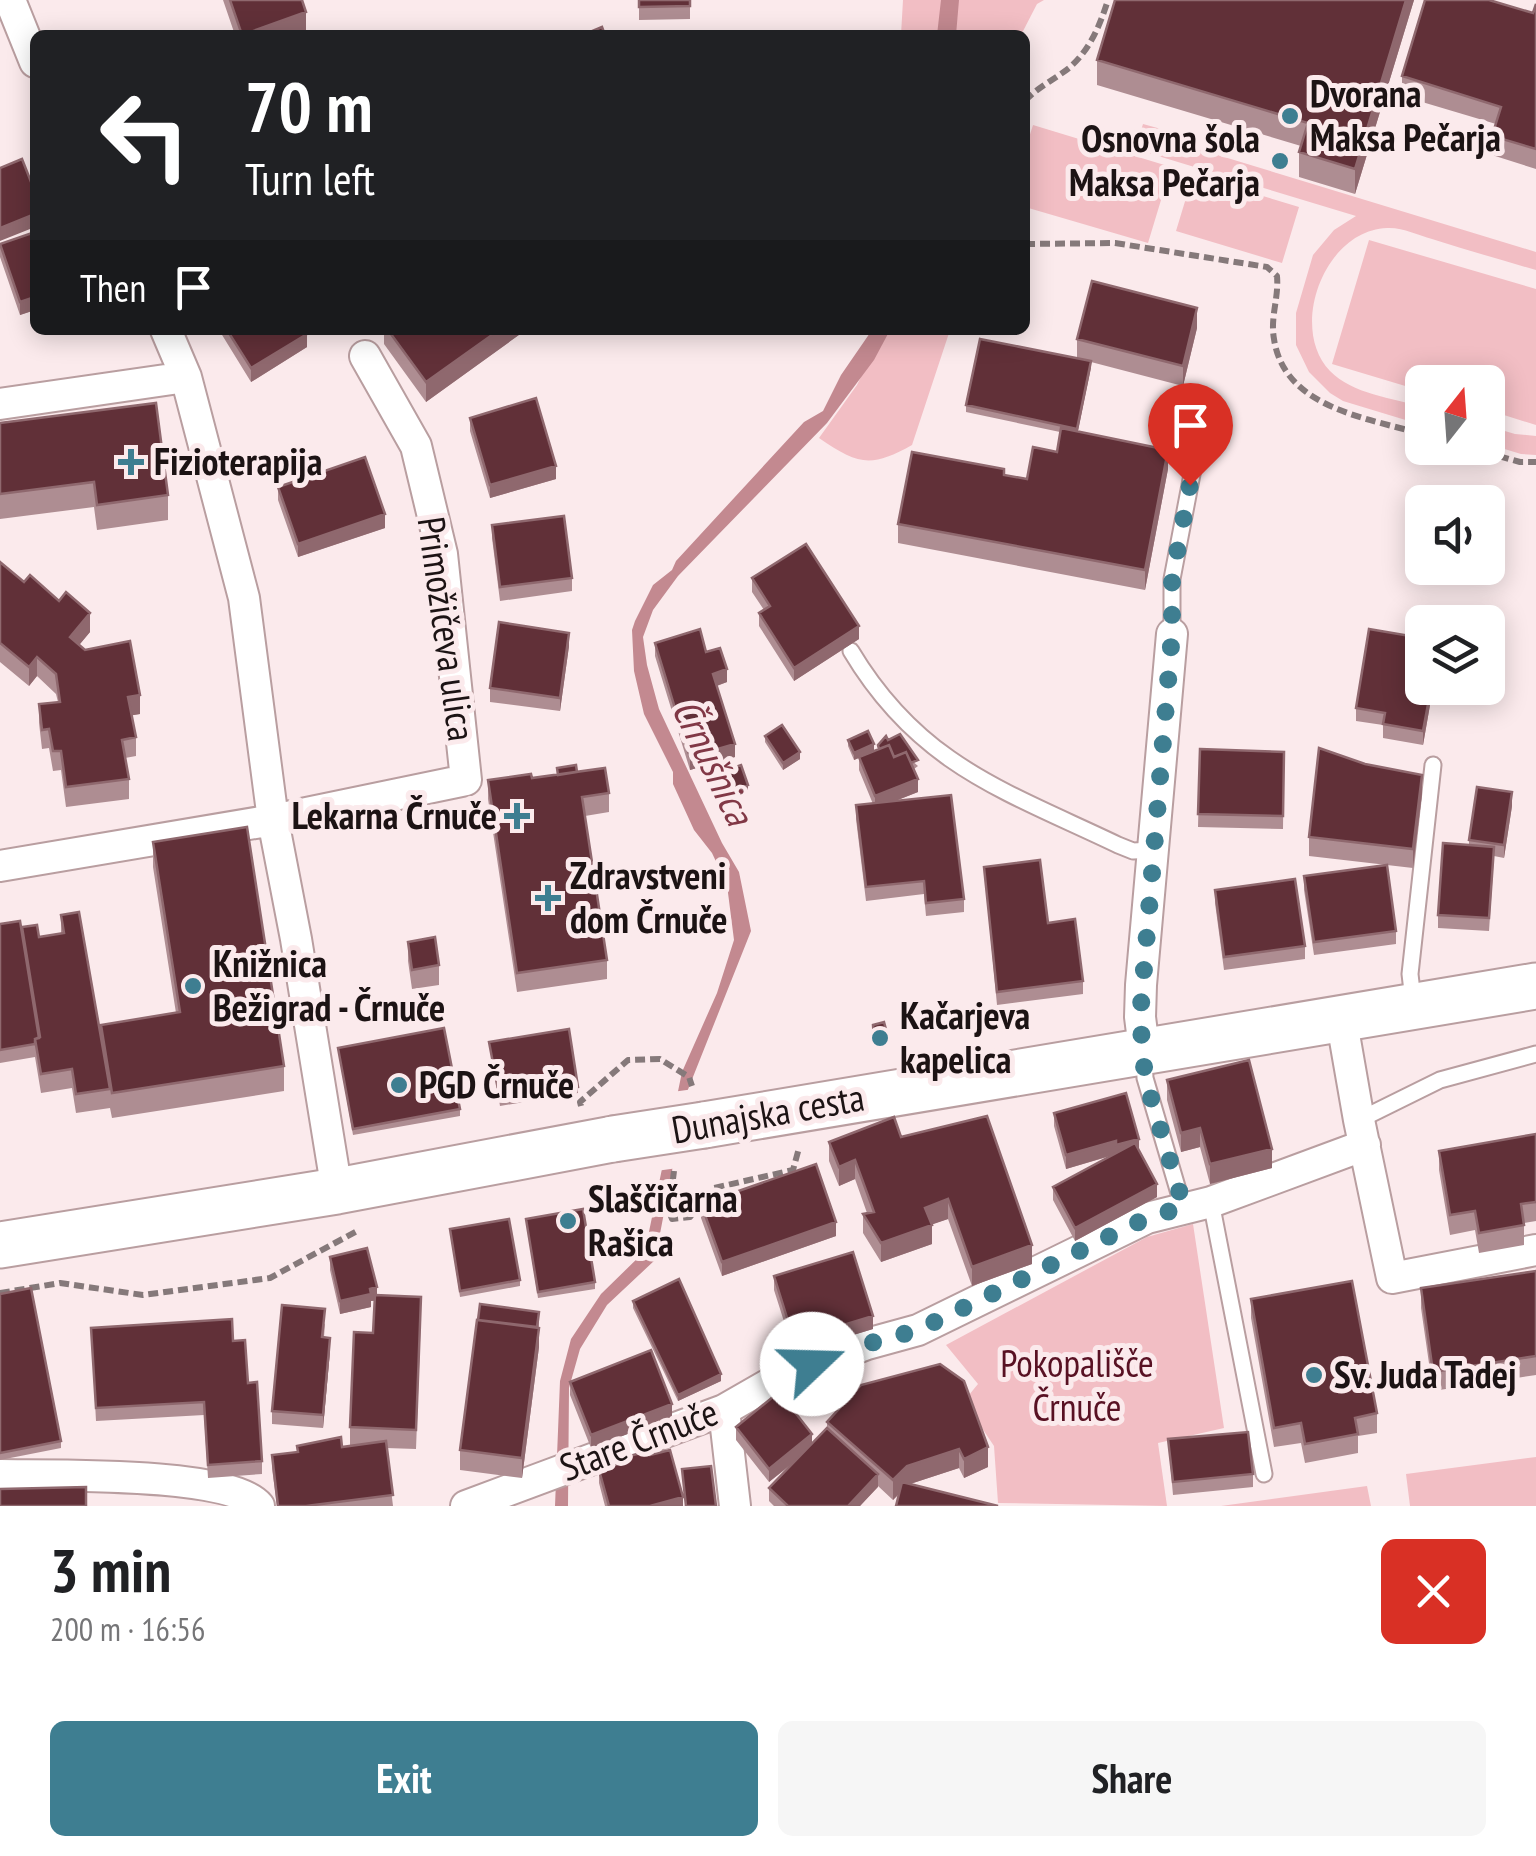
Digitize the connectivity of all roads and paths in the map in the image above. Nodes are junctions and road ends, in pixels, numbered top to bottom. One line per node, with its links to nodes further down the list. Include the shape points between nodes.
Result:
1 (10, 0): 3 (street)
2 (1108, 0): 4 (path, via 1087,49)
3 (30, 50)
4 (1030, 97)
5 (1030, 244): 11 (path, via 1116,243 1266,267 1277,276 1274,343 1295,383 1310,397)
6 (168, 335): 8 (street)
7 (365, 356): 17 (street, Primožičeva ulica, via 416,446 442,554 466,780)
8 (186, 378): 9 (street); 17 (street, via 244,598)
9 (0, 404)
10 (1202, 422): 14 (lane, via 1172,579)
11 (1405, 428)
12 (1505, 458): 13 (path)
13 (1536, 462)
14 (1172, 634): 18 (street)
15 (851, 651): 18 (lane, via 870,684 918,738 964,771 1118,845)
16 (1434, 765): 21 (lane, via 1410,974)
17 (272, 820): 19 (street, Primožičeva ulica); 30 (street)
18 (1153, 850): 23 (street, via 1141,986)
19 (0, 866)
20 (1536, 986): 21 (main road, Dunajska cesta)
21 (1413, 1004): 22 (main road, Dunajska cesta)
22 (1342, 1017): 23 (main road, Dunajska cesta); 27 (street)
23 (1144, 1050): 26 (main road, Dunajska cesta); 31 (lane, via 1145,1078)
24 (1536, 1054): 27 (lane, via 1440,1080)
25 (580, 1102): 26 (path, via 628,1060 660,1059 689,1077)
26 (698, 1106): 30 (main road, Dunajska cesta, bridge, via 614,1139)
27 (1362, 1133): 31 (street, Stare Črnuče); 34 (street, via 1392,1278)
28 (801, 1137): 29 (path, via 792,1170 714,1188 690,1218 672,1218 669,1211)
29 (673, 1178)
30 (337, 1190): 33 (main road, Dunajska cesta)
31 (1197, 1205): 36 (street, Stare Črnuče, via 1147,1218 918,1330 785,1374); 37 (lane)
32 (361, 1229): 35 (path, via 270,1278 143,1295 60,1283)
33 (0, 1245)
34 (1536, 1250)
35 (0, 1293)
36 (724, 1410): 40 (street, Stare Črnuče); 41 (street)
37 (1264, 1474)
38 (0, 1475): 39 (street, via 170,1480 238,1492)
39 (259, 1506)
40 (466, 1506)
41 (736, 1506)

